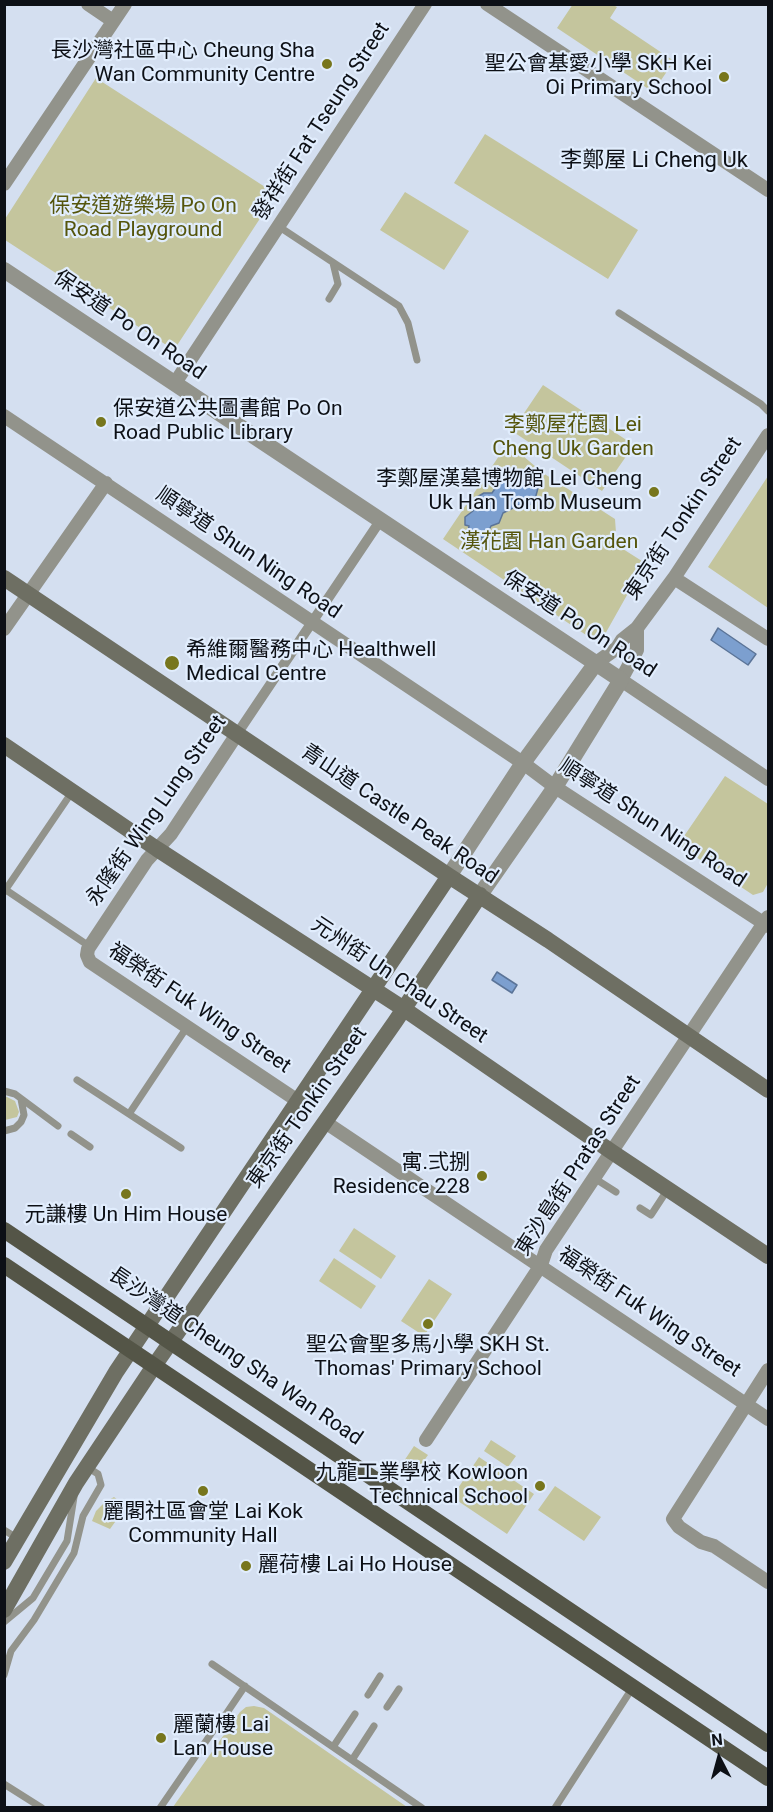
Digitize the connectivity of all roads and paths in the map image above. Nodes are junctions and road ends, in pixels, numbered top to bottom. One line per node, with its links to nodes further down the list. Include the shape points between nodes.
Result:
1 (88, 4): 5 (street)
2 (125, 4): 5 (street)
3 (425, 4): 8 (street, 發祥街 Fat Tseung Street)
4 (487, 4): 7 (street)
5 (113, 21): 6 (street)
6 (4, 184)
7 (768, 190)
8 (278, 226): 9 (lane); 14 (street, 發祥街 Fat Tseung Street)
9 (333, 262): 11 (lane, via 338,284); 13 (lane, via 399,306 408,323)
10 (4, 270): 14 (street, 保安道 Po On Road)
11 (328, 298)
12 (619, 313): 15 (lane)
13 (417, 360)
14 (176, 383): 19 (street, 保安道 Po On Road)
15 (768, 411)
16 (4, 416): 18 (street, 順寧道 Shun Ning Road)
17 (768, 435): 21 (street, 東京街 Tonkin Street)
18 (105, 483): 22 (street); 23 (street, 順寧道 Shun Ning Road)
19 (380, 521): 23 (street, 永隆街 Wing Lung Street); 27 (street, 保安道 Po On Road)
20 (4, 578): 22 (main road, 青山道 Castle Peak Road)
21 (674, 578): 24 (street, 東京街 Tonkin Street); 26 (street)
22 (27, 594): 25 (street); 29 (main road, 青山道 Castle Peak Road)
23 (312, 623): 29 (street, 永隆街 Wing Lung Street); 31 (street, 順寧道 Shun Ning Road)
24 (637, 628): 27 (street, 東京街 Tonkin Street); 28 (street, 東京街 Tonkin Street, via 637,650)
25 (4, 629)
26 (768, 639)
27 (596, 663): 28 (street, 保安道 Po On Road); 31 (street, 東京街 Tonkin Street)
28 (621, 680): 32 (street, 保安道 Po On Road); 33 (street, 東京街 Tonkin Street)
29 (237, 734): 35 (street, 永隆街 Wing Lung Street); 36 (main road, 青山道 Castle Peak Road)
30 (4, 745): 34 (main road, 元州街 Un Chau Street)
31 (523, 763): 33 (street, 順寧道 Shun Ning Road); 36 (street, 東京街 Tonkin Street)
32 (768, 779)
33 (555, 787): 38 (street, 東京街 Tonkin Street); 39 (street, 順寧道 Shun Ning Road)
34 (72, 791): 35 (main road, 元州街 Un Chau Street); 37 (lane)
35 (157, 849): 40 (street, 永隆街 Wing Lung Street); 41 (main road, 元州街 Un Chau Street)
36 (449, 876): 38 (main road, 青山道 Castle Peak Road); 41 (main road, 東京街 Tonkin Street)
37 (5, 891): 40 (lane)
38 (480, 895): 42 (main road, 東京街 Tonkin Street); 44 (main road, 青山道 Castle Peak Road)
39 (767, 922): 44 (street, 東沙島街 Pratas Street)
40 (89, 946): 43 (street, 福榮街 Fuk Wing Street, via 90,962)
41 (373, 989): 42 (main road, 元州街 Un Chau Street); 49 (main road, 東京街 Tonkin Street)
42 (404, 1009): 51 (main road, 東京街 Tonkin Street); 57 (main road, 元州街 Un Chau Street)
43 (187, 1027): 49 (street, 福榮街 Fuk Wing Street); 50 (lane)
44 (687, 1036): 46 (main road, 青山道 Castle Peak Road); 57 (street, 東沙島街 Pratas Street)
45 (77, 1080): 50 (lane)
46 (768, 1090)
47 (4, 1091): 48 (lane)
48 (21, 1099): 52 (lane); 53 (lane, via 21,1122)
49 (298, 1101): 66 (main road, 東京街 Tonkin Street)
50 (129, 1114): 56 (lane)
51 (325, 1122): 65 (street, 福榮街 Fuk Wing Street); 67 (main road, 東京街 Tonkin Street)
52 (58, 1126)
53 (4, 1131)
54 (71, 1134): 55 (lane)
55 (90, 1147)
56 (181, 1148)
57 (612, 1152): 58 (street, 東沙島街 Pratas Street); 59 (main road, 元州街 Un Chau Street)
58 (594, 1178): 60 (lane); 65 (street, 東沙島街 Pratas Street, via 546,1250)
59 (668, 1190): 61 (lane, via 651,1215); 63 (main road, 元州街 Un Chau Street)
60 (616, 1192)
61 (640, 1208)
62 (4, 1230): 66 (main road, 長沙灣道 Cheung Sha Wan Road)
63 (768, 1256)
64 (4, 1265): 68 (main road)
65 (541, 1265): 71 (street, 福榮街 Fuk Wing Street); 73 (street, 東沙島街 Pratas Street)
66 (147, 1324): 67 (main road, 長沙灣道 Cheung Sha Wan Road); 68 (main road, 東京街 Tonkin Street)
67 (172, 1342): 69 (main road, 東京街 Tonkin Street); 93 (main road, 長沙灣道 Cheung Sha Wan Road)
68 (130, 1350): 69 (main road); 76 (main road, 東京街 Tonkin Street)
69 (154, 1366): 74 (main road, 東京街 Tonkin Street); 85 (main road)
70 (768, 1370): 71 (street)
71 (746, 1404): 72 (street, 福榮街 Fuk Wing Street); 78 (street, via 673,1519 701,1542 714,1546)
72 (768, 1419)
73 (426, 1440)
74 (87, 1467): 75 (main road, 東京街 Tonkin Street); 82 (lane, via 98,1474 101,1485 83,1516 74,1553 11,1652)
75 (76, 1483): 79 (main road, 東京街 Tonkin Street); 80 (lane, via 67,1540 33,1598)
76 (11, 1534): 77 (main road, 東京街 Tonkin Street)
77 (4, 1562)
78 (768, 1582)
79 (4, 1610)
80 (4, 1622)
81 (212, 1664): 84 (lane)
82 (4, 1675)
83 (380, 1676): 87 (lane)
84 (245, 1686): 90 (lane); 94 (lane)
85 (633, 1688): 96 (main road); 101 (lane)
86 (399, 1689): 88 (lane)
87 (368, 1695)
88 (387, 1707)
89 (355, 1714): 94 (lane)
90 (224, 1717)
91 (374, 1726): 95 (lane)
92 (215, 1728): 99 (lane)
93 (768, 1744)
94 (333, 1747): 95 (lane)
95 (352, 1760): 100 (lane)
96 (768, 1779)
97 (4, 1784): 98 (lane)
98 (42, 1808)
99 (160, 1808)
100 (422, 1808)
101 (555, 1808)

